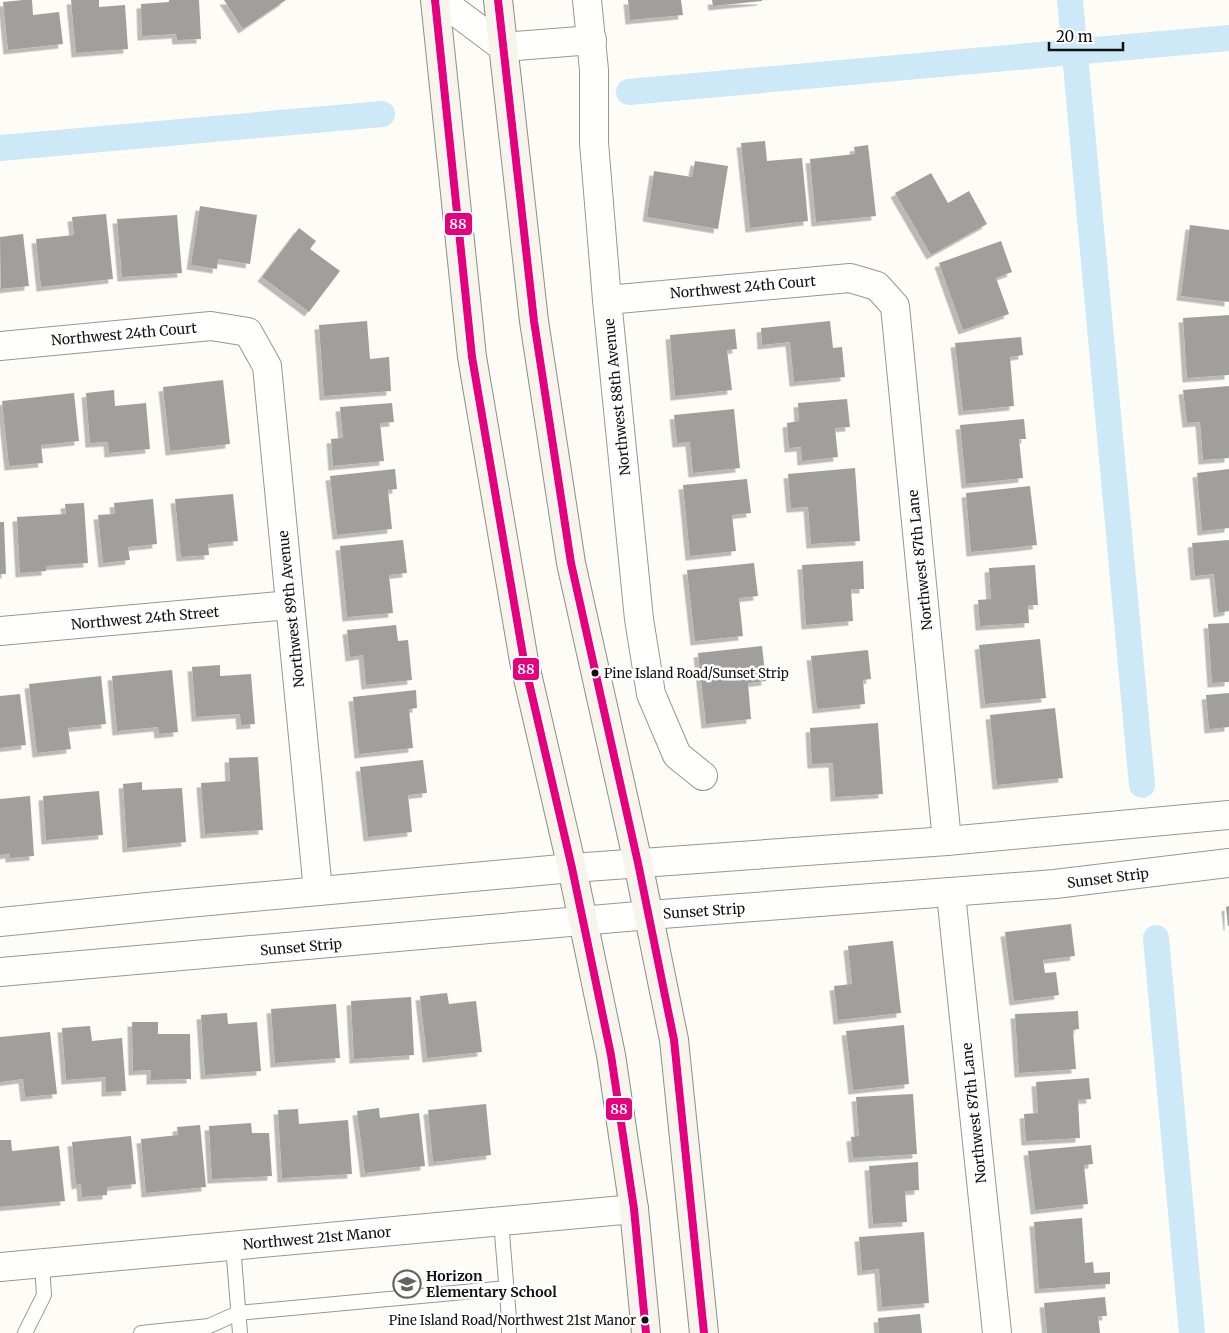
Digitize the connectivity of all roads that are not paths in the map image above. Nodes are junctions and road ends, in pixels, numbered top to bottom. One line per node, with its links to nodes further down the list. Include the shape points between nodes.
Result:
1 (435, 0): 18 (main road, via 472,357 524,660)
2 (440, 0): 6 (street)
3 (498, 0): 6 (main road)
4 (587, 0): 5 (street, Northwest 88th Avenue)
5 (592, 40): 6 (street); 8 (street, Northwest 88th Avenue, via 594,143)
6 (503, 47): 16 (main road, via 534,321 571,563)
7 (877, 286): 8 (street, Northwest 24th Court, via 850,278); 15 (street, Northwest 87th Lane, via 895,306)
8 (607, 300): 13 (street, Northwest 88th Avenue, via 639,619 652,694 677,755)
9 (248, 332): 10 (street, Northwest 24th Court, via 212,326); 11 (street, Northwest 89th Avenue, via 267,366)
10 (0, 346)
11 (290, 605): 12 (street, Northwest 24th Street); 19 (street, Northwest 89th Avenue)
12 (0, 631)
13 (703, 776)
14 (1229, 815): 15 (street)
15 (947, 840): 16 (street)
16 (638, 863): 18 (street); 21 (main road)
17 (1229, 863): 20 (street, Sunset Strip)
18 (572, 868): 19 (street); 22 (main road)
19 (318, 891): 23 (street)
20 (951, 894): 21 (street, Sunset Strip); 38 (street, Northwest 87th Lane)
21 (649, 915): 22 (street, Sunset Strip); 37 (main road, via 674,1040)
22 (583, 921): 24 (street, Sunset Strip); 25 (main road, via 611,1055)
23 (0, 922)
24 (0, 972)
25 (634, 1209): 26 (street, Northwest 21st Manor); 36 (main road)
26 (501, 1221): 27 (street, Northwest 21st Manor); 30 (lane)
27 (233, 1245): 28 (street, Northwest 21st Manor); 31 (lane)
28 (42, 1263): 29 (street, Northwest 21st Manor); 32 (lane, via 44,1294)
29 (0, 1267)
30 (507, 1288): 31 (lane); 35 (lane)
31 (238, 1313): 33 (lane, via 210,1326); 34 (lane)
32 (25, 1333)
33 (141, 1333)
34 (240, 1333)
35 (509, 1333)
36 (646, 1333)
37 (704, 1333)
38 (997, 1333)

